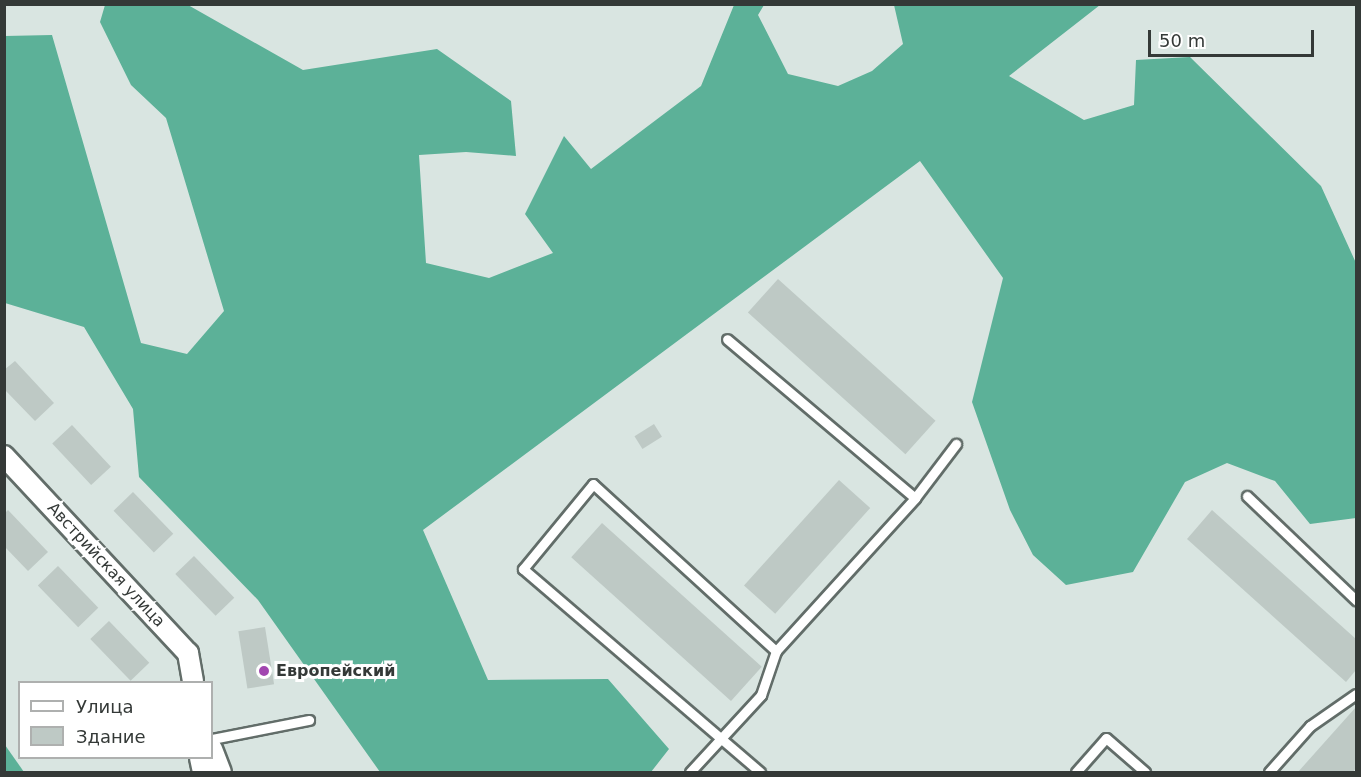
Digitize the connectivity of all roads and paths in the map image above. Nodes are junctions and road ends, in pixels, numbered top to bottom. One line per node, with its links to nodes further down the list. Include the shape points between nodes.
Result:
1 (727, 339): 5 (lane)
2 (956, 444): 5 (lane)
3 (4, 456): 8 (street, Австрийская улица, via 188,654)
4 (1247, 496): 6 (lane)
5 (915, 498): 7 (lane)
6 (1356, 600)
7 (776, 651): 11 (lane, via 761,695); 11 (lane, via 593,484 523,569)
8 (193, 681)
9 (1356, 694): 19 (lane, via 1310,726)
10 (309, 720): 12 (lane)
11 (722, 738): 15 (lane); 16 (lane)
12 (213, 739)
13 (213, 752): 14 (street)
14 (221, 772)
15 (690, 772)
16 (760, 772)
17 (1076, 772): 18 (lane, via 1106,738)
18 (1145, 772)
19 (1269, 772)

